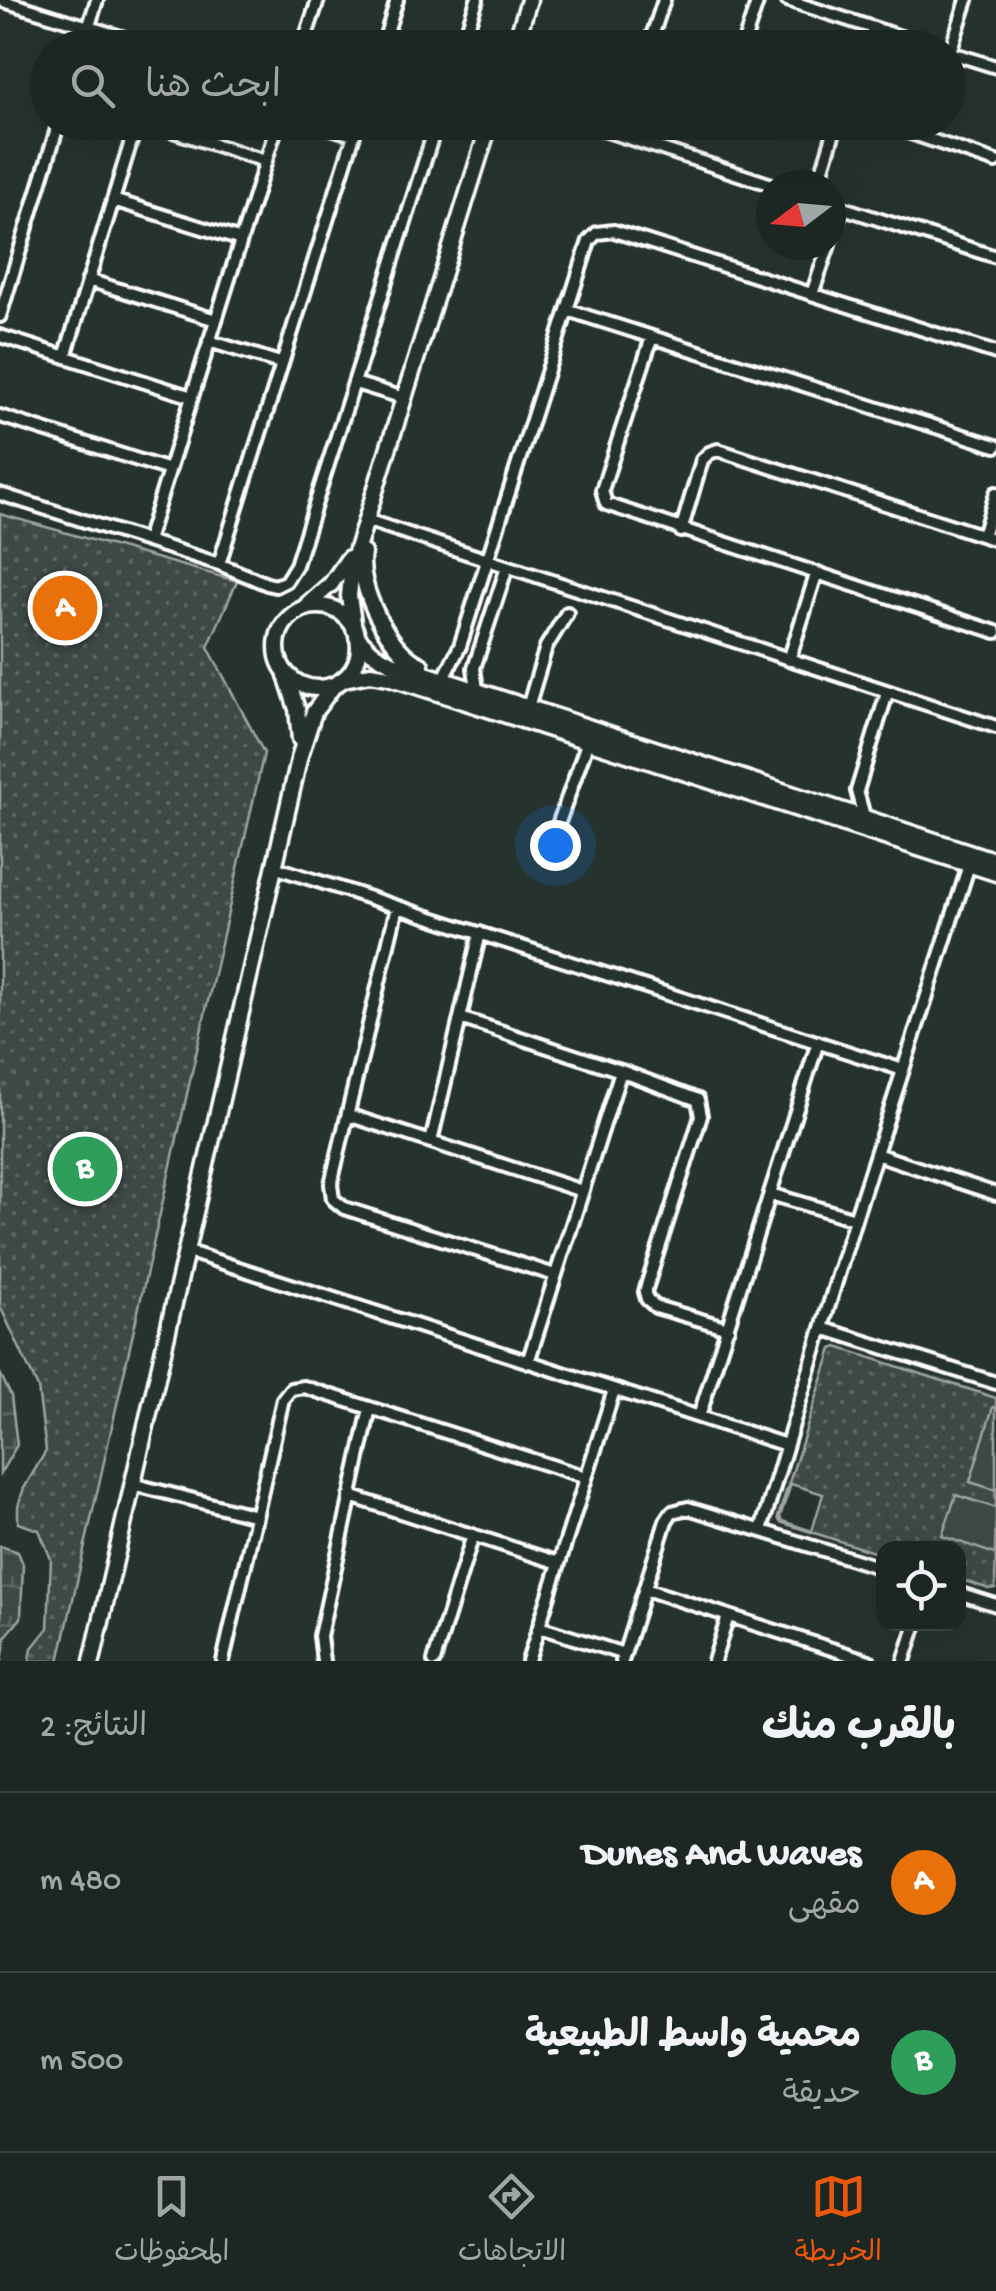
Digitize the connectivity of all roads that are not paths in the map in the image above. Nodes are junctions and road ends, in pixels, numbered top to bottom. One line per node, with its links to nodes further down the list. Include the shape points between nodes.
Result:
1 (0, 0): 11 (street)
2 (97, 0): 11 (street)
3 (318, 0): 14 (street)
4 (397, 0): 15 (street)
5 (476, 0): 16 (street)
6 (529, 0): 17 (main road)
7 (664, 0): 18 (street)
8 (758, 0): 19 (street)
9 (787, 0): 20 (street)
10 (967, 0): 21 (street)
11 (89, 26): 12 (street); 13 (street)
12 (88, 30)
13 (102, 30)
14 (308, 30)
15 (388, 30)
16 (467, 30)
17 (520, 30)
18 (654, 30)
19 (748, 30)
20 (879, 30)
21 (957, 30)
22 (966, 57): 23 (street)
23 (996, 67)
24 (54, 140): 46 (street)
25 (131, 140): 38 (street)
26 (200, 140): 34 (street)
27 (272, 140): 34 (street)
28 (352, 140): 53 (street)
29 (432, 140): 54 (street)
30 (484, 140): 56 (main road)
31 (632, 140): 37 (street)
32 (832, 140): 36 (street)
33 (931, 140): 35 (street)
34 (265, 161): 40 (street)
35 (996, 162)
36 (823, 170)
37 (756, 180)
38 (113, 200): 40 (street); 43 (street)
39 (846, 209): 41 (street)
40 (241, 240): 47 (street)
41 (996, 257)
42 (824, 260): 44 (street)
43 (88, 280): 47 (street); 52 (street)
44 (812, 294): 45 (street, via 608,230 589,241); 51 (street)
45 (566, 310): 49 (street); 68 (street)
46 (0, 316)
47 (216, 320): 50 (street)
48 (0, 336): 52 (street)
49 (652, 337): 58 (street); 63 (street, via 601,496 608,506)
50 (210, 341): 53 (street); 55 (street)
51 (996, 353)
52 (65, 357): 55 (street)
53 (280, 364): 69 (street)
54 (356, 383): 56 (street); 69 (street, via 292,575 276,586)
55 (192, 397): 59 (street)
56 (404, 398): 62 (main road)
57 (0, 416): 59 (street)
58 (996, 446)
59 (169, 470): 67 (street)
60 (996, 493): 64 (street)
61 (0, 494): 67 (street)
62 (366, 521): 65 (main road); 68 (street); 80 (main road, via 366,590 399,650)
63 (681, 531): 64 (street, via 702,460 718,450); 71 (street)
64 (983, 536): 66 (street)
65 (359, 540): 74 (main road, via 331,584); 77 (main road, via 349,580)
66 (996, 540)
67 (147, 541): 69 (street)
68 (487, 560): 70 (street); 72 (street)
69 (218, 564)
70 (507, 567): 73 (street); 78 (street)
71 (816, 575): 76 (street); 78 (street)
72 (482, 576): 73 (street); 80 (street, via 460,646)
73 (501, 583): 82 (street, via 474,668)
74 (302, 608): 77 (main road, via 332,608); 79 (main road, via 278,637)
75 (567, 613): 84 (street, via 546,647)
76 (996, 632)
77 (356, 633): 80 (main road, via 383,660); 81 (main road, via 356,660)
78 (789, 660): 83 (street)
79 (284, 671): 81 (main road, via 312,688); 87 (main road, via 298,717)
80 (441, 677): 82 (main road)
81 (339, 682): 84 (main road, via 389,676); 87 (main road, via 314,712)
82 (477, 689): 84 (main road)
83 (887, 692): 85 (street); 88 (street)
84 (530, 715): 86 (main road); 89 (main road, via 576,723)
85 (996, 727)
86 (588, 741): 91 (street); 93 (main road)
87 (300, 754): 94 (main road)
88 (856, 791): 89 (street); 90 (street)
89 (836, 806): 90 (main road)
90 (864, 816): 92 (main road)
91 (549, 850)
92 (996, 861)
93 (969, 864): 95 (main road); 100 (street)
94 (274, 867): 96 (street); 109 (main road)
95 (996, 873)
96 (397, 907): 97 (street); 102 (street)
97 (480, 933): 98 (street); 99 (street)
98 (460, 1018): 101 (street); 103 (street)
99 (818, 1042): 100 (street); 106 (street)
100 (903, 1070): 104 (street)
101 (622, 1071): 105 (street); 111 (street, via 691,1095 702,1108 645,1288 647,1300)
102 (348, 1114): 103 (street); 110 (street, via 331,1190 340,1206)
103 (430, 1142): 105 (street)
104 (876, 1154): 107 (street); 108 (street)
105 (582, 1191): 110 (street)
106 (770, 1194): 108 (street); 111 (street)
107 (996, 1194)
108 (855, 1219): 112 (street)
109 (186, 1251): 113 (street); 120 (main road)
110 (555, 1275): 113 (street)
111 (728, 1328): 117 (street)
112 (822, 1328): 114 (street); 118 (street)
113 (528, 1362): 115 (street)
114 (995, 1380)
115 (614, 1390): 117 (street); 119 (street)
116 (370, 1408): 119 (street); 121 (street); 122 (street, via 304,1386 288,1392)
117 (699, 1417): 118 (street)
118 (786, 1446): 123 (street)
119 (586, 1477): 125 (street)
120 (132, 1484): 122 (street); 134 (main road)
121 (350, 1496): 124 (street); 136 (street, via 320,1636)
122 (256, 1516): 135 (street)
123 (761, 1530): 126 (street); 127 (street, via 677,1510 666,1521)
124 (473, 1535): 125 (street); 137 (street)
125 (559, 1563): 131 (street)
126 (876, 1566)
127 (644, 1590): 130 (street); 133 (street)
128 (966, 1596): 129 (street)
129 (996, 1605)
130 (728, 1616): 139 (street); 140 (street)
131 (539, 1627): 133 (street); 138 (street)
132 (914, 1631): 141 (street)
133 (623, 1657)
134 (92, 1661)
135 (223, 1661)
136 (322, 1661)
137 (434, 1661)
138 (528, 1661)
139 (714, 1661)
140 (868, 1661)
141 (904, 1661)

